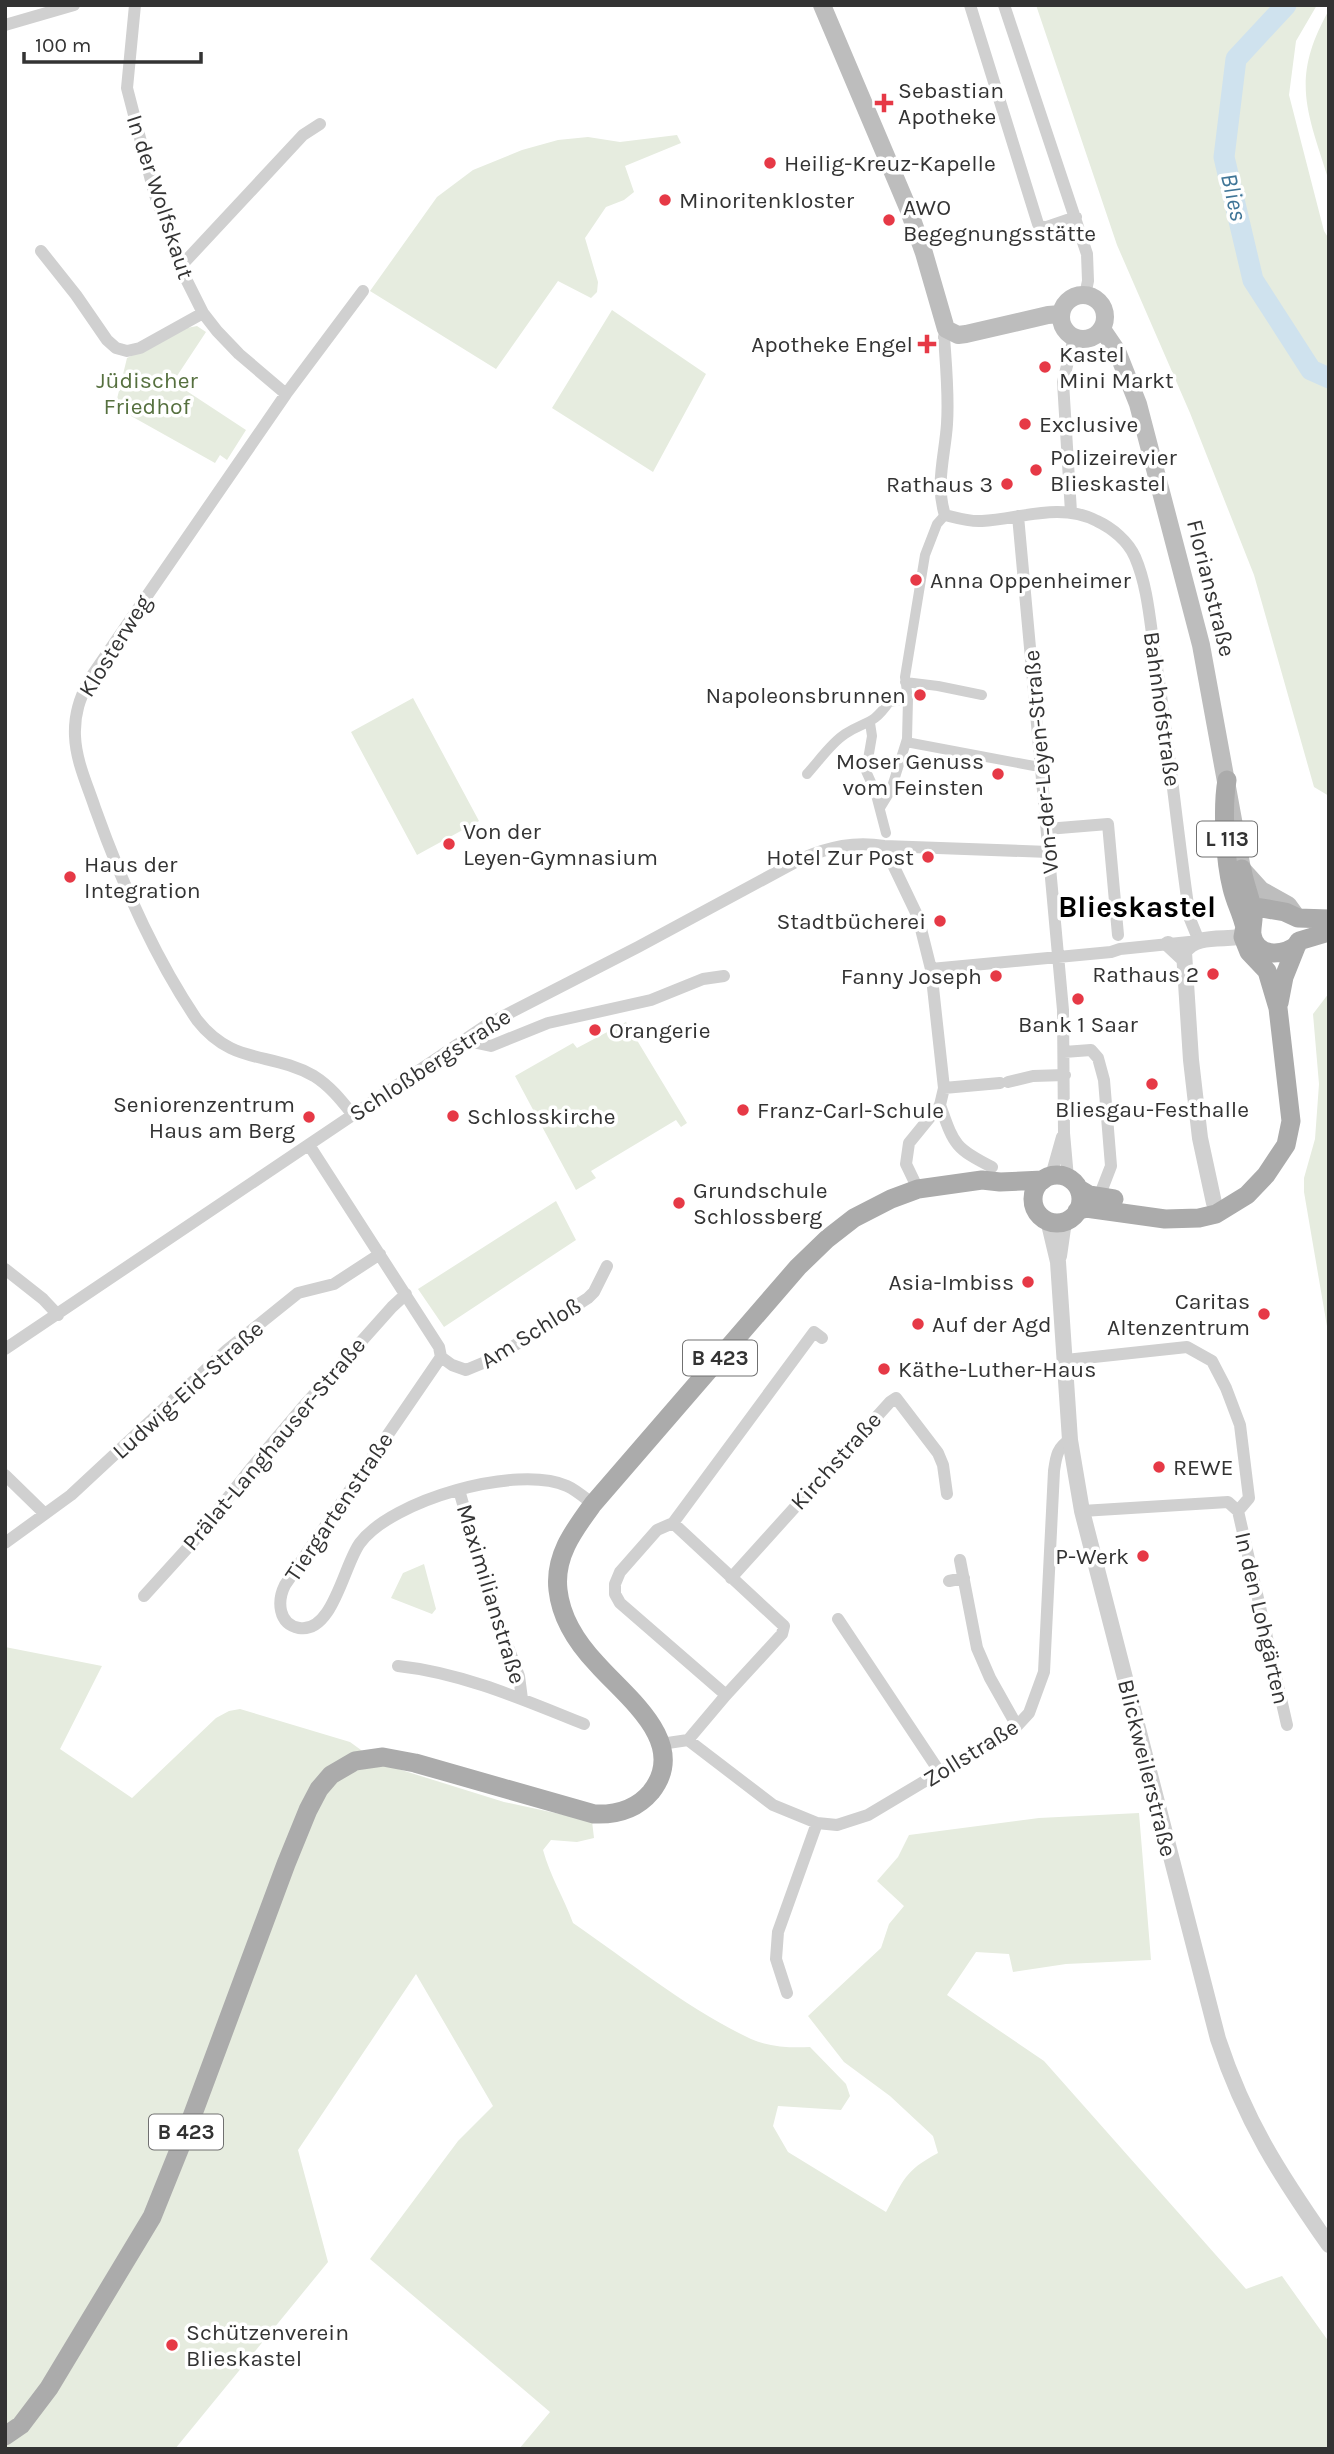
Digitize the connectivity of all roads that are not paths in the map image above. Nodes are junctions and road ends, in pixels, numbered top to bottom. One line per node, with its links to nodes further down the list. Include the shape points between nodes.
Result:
1 (74, 5): 6 (street)
2 (135, 5): 10 (street, In der Wolfskaut, via 127,88 154,192)
3 (822, 5): 13 (main road, via 908,208)
4 (970, 5): 8 (street, via 1038,224 1044,228)
5 (1004, 5): 8 (street)
6 (5, 25)
7 (320, 124): 10 (street, via 303,135)
8 (1076, 217): 12 (street, via 1087,254)
9 (41, 251): 14 (street, via 116,348 140,348)
10 (180, 267): 14 (street, In der Wolfskaut)
11 (363, 291): 20 (street, Klosterweg)
12 (1085, 295): 15 (main road, via 1067,302); 17 (main road, L 113, via 1103,307)
13 (939, 310): 16 (main road); 18 (main road, via 957,323)
14 (202, 313): 20 (street, In der Wolfskaut, via 239,354)
15 (1061, 314): 18 (main road); 19 (main road, via 1063,328)
16 (946, 328): 18 (main road, via 958,335); 22 (street, via 948,408 940,482)
17 (1102, 329): 19 (main road, via 1092,337); 31 (main road, Florianstraße / L 113, via 1117,351 1138,404 1201,645)
18 (981, 330)
19 (1074, 337): 21 (street, via 1063,382)
20 (286, 394): 55 (street, Klosterweg, via 89,680 75,715 76,751 121,877 197,1020 223,1046 312,1075)
21 (1071, 512): 23 (street, L 113); 42 (street, Bahnhofstraße / L 113, via 1096,520 1121,538 1141,574 1170,751 1188,905)
22 (945, 515): 23 (street, L 113, via 979,521); 24 (street, via 925,555)
23 (1018, 516): 29 (street, Von-der-Leyen-Straße)
24 (905, 682): 25 (street); 26 (street)
25 (982, 695)
26 (908, 699): 27 (street, via 890,702); 28 (street)
27 (870, 723): 30 (street, via 844,734); 32 (street, via 866,771)
28 (906, 742): 29 (street); 32 (street, via 891,790)
29 (1037, 766): 33 (street, Von-der-Leyen-Straße)
30 (807, 774)
31 (1227, 780): 36 (main road, Florianstraße / L 113); 39 (main road, L 113, via 1223,798 1231,886)
32 (880, 808): 34 (street)
33 (1047, 829): 35 (street, Von-der-Leyen-Straße); 41 (street, via 1108,824)
34 (885, 839): 35 (street, Schloßbergstraße); 47 (street, via 918,917); 50 (street, Schloßbergstraße, via 830,848 803,858)
35 (1049, 852): 45 (street, Von-der-Leyen-Straße)
36 (1242, 869): 37 (main road, L 113); 39 (main road, L 113)
37 (1298, 918): 38 (main road); 39 (main road, via 1285,912); 43 (main road, B 423)
38 (1329, 919)
39 (1253, 923): 42 (street); 43 (main road, via 1258,948 1269,953 1282,953); 49 (main road, B 423, via 1249,952 1267,971)
40 (1329, 932): 43 (main road)
41 (1118, 935)
42 (1199, 941): 44 (street); 46 (street, via 1188,946)
43 (1298, 943): 49 (main road, B 423)
44 (1168, 944): 45 (street); 46 (street)
45 (1058, 957): 47 (street); 51 (street, Von-der-Leyen-Straße)
46 (1183, 958): 62 (street, via 1200,1138)
47 (932, 970): 53 (street)
48 (724, 976): 50 (street, via 703,979 651,1000 548,1023 491,1046 477,1043)
49 (1278, 1008): 62 (main road, B 423, via 1289,1135 1266,1175 1247,1195)
50 (471, 1036): 55 (street, Schloßbergstraße)
51 (1064, 1052): 52 (street, Von-der-Leyen-Straße); 60 (street, via 1091,1049 1104,1080 1111,1163)
52 (1065, 1075): 53 (street); 58 (street, Von-der-Leyen-Straße)
53 (944, 1088): 54 (street)
54 (940, 1105): 57 (street, via 957,1145); 59 (street, via 909,1143 906,1164)
55 (353, 1115): 56 (street, Schloßbergstraße)
56 (309, 1145): 64 (street); 68 (street, Schloßbergstraße)
57 (996, 1175): 58 (main road, B 423); 59 (main road, B 423); 61 (main road, B 423)
58 (1060, 1181): 60 (main road, B 423); 61 (main road, via 1038,1186); 63 (main road, via 1080,1204)
59 (918, 1189): 77 (main road, B 423, via 869,1209 798,1267)
60 (1099, 1197): 62 (main road, B 423, via 1169,1208)
61 (1034, 1199): 63 (main road, B 423, via 1038,1212)
62 (1221, 1206): 63 (main road, via 1199,1218 1165,1219 1086,1208)
63 (1063, 1217): 72 (street, Blickweilerstraße, via 1058,1262)
64 (380, 1254): 67 (street); 80 (street, Ludwig-Eid-Straße, via 334,1284 298,1293 227,1350 97,1473)
65 (607, 1266): 71 (street, Am Schloß, via 588,1298 495,1358 466,1370)
66 (5, 1269): 68 (street)
67 (406, 1294): 71 (street); 87 (street, Prälat-Langhauser-Straße, via 301,1409)
68 (58, 1315): 70 (street, Schloßbergstraße)
69 (822, 1338): 81 (street, via 814,1332)
70 (5, 1349)
71 (441, 1357): 75 (street, Tiergartenstraße, via 285,1586 279,1601 283,1617 302,1629 321,1621 352,1555 368,1533 408,1507)
72 (1066, 1360): 73 (street, Blickweilerstraße); 79 (street, In den Lohgärten, via 1173,1347 1191,1348 1212,1361 1240,1425 1249,1498)
73 (1070, 1440): 78 (street, Blickweilerstraße); 94 (street, Zollstraße, via 1056,1454 1054,1471 1044,1672 1034,1704)
74 (5, 1475): 80 (street)
75 (459, 1490): 77 (street, Tiergartenstraße, via 508,1480 547,1482 566,1485); 91 (street, Maximilianstraße, via 491,1602 519,1676)
76 (947, 1494): 84 (street, Kirchstraße, via 938,1452 896,1398)
77 (593, 1504): 96 (main road, B 423, via 561,1557 561,1606 578,1641 649,1719)
78 (1082, 1511): 79 (street, In den Lohgärten, via 1228,1502); 100 (street, Blickweilerstraße, via 1228,2072 1265,2150)
79 (1238, 1511): 93 (street, In den Lohgärten)
80 (46, 1514): 82 (street, Ludwig-Eid-Straße)
81 (673, 1523): 84 (street); 90 (street, via 657,1530 620,1572 615,1594)
82 (5, 1543)
83 (960, 1560): 85 (street)
84 (732, 1578): 90 (street, via 784,1626 782,1634)
85 (964, 1578): 86 (street); 94 (street, via 977,1648)
86 (949, 1581)
87 (144, 1596)
88 (838, 1619): 97 (street)
89 (398, 1666): 91 (street, Maximilianstraße, via 452,1675)
90 (726, 1695): 95 (street)
91 (522, 1699): 92 (street, Maximilianstraße)
92 (584, 1724)
93 (1287, 1724)
94 (1017, 1726): 97 (street, Zollstraße)
95 (688, 1740): 96 (street); 98 (street, Zollstraße, via 773,1805)
96 (662, 1744): 101 (main road, B 423, via 658,1780 633,1807 622,1812 594,1814 383,1757 355,1761 325,1782 286,1864 152,2217 49,2389 21,2426)
97 (941, 1774): 98 (street, Zollstraße, via 853,1821)
98 (817, 1823): 99 (street, via 778,1932 776,1959)
99 (787, 1993)
100 (1329, 2245)
101 (5, 2436)

